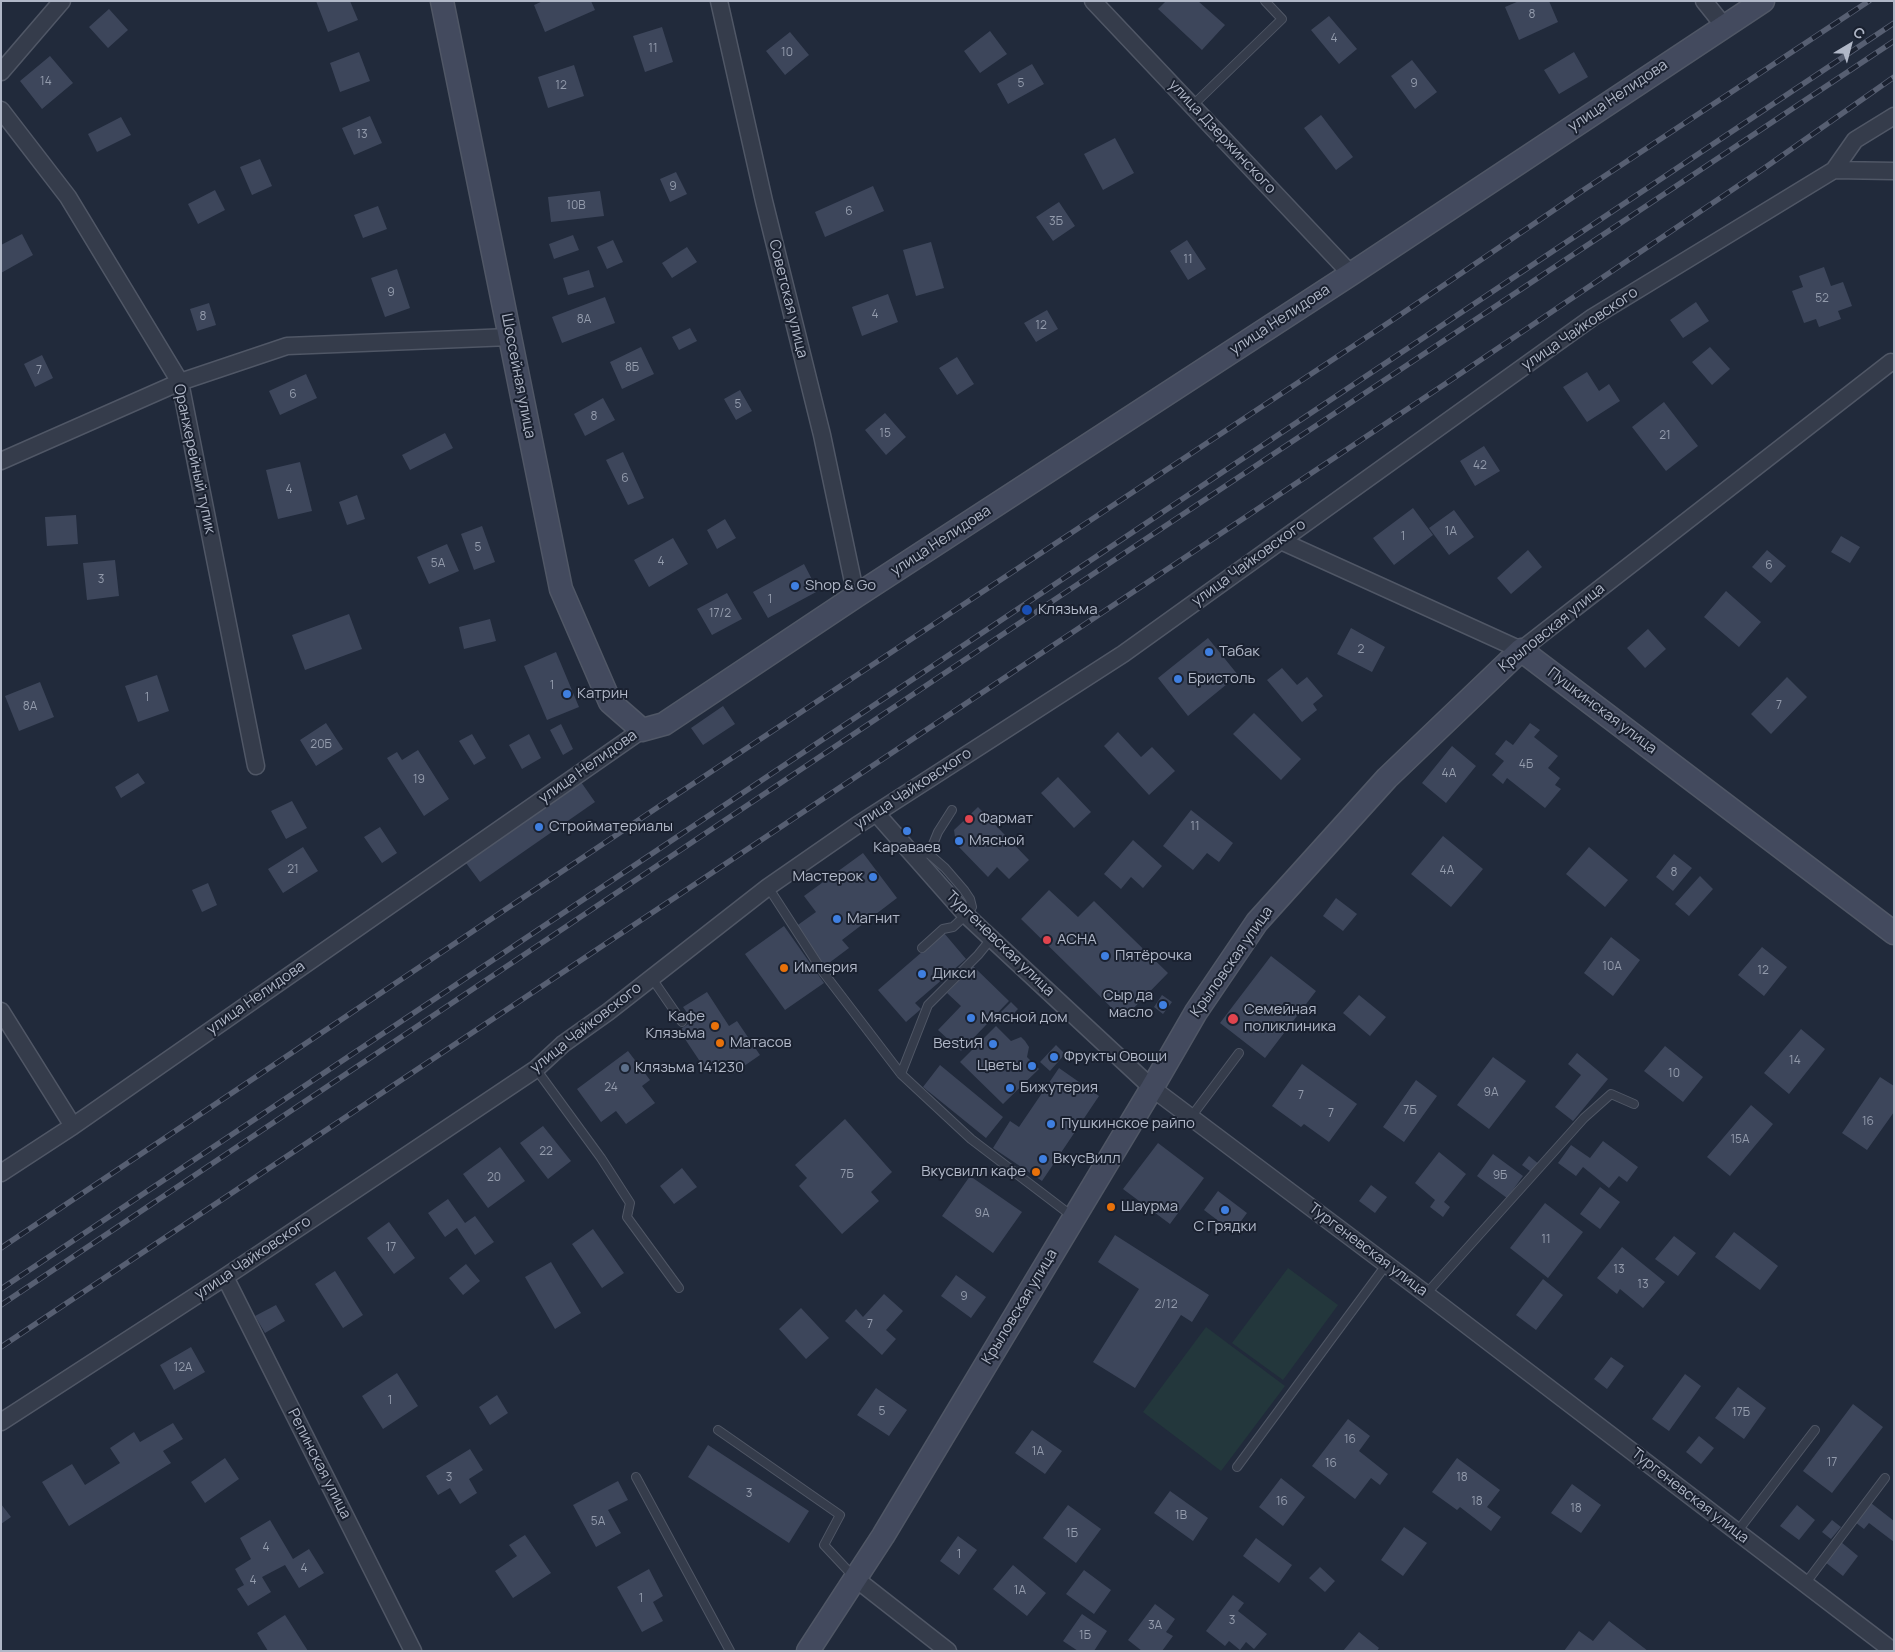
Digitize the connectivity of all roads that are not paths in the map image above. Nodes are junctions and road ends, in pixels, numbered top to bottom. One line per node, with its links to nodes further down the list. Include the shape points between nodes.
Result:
1 (62, 1): 9 (street)
2 (442, 1): 16 (main road, Шоссейная улица)
3 (719, 1): 21 (street, Советская улица, via 822,435)
4 (1093, 1): 10 (street, улица Дзержинского)
5 (1265, 1): 10 (lane, via 1282,19)
6 (1704, 1): 8 (street)
7 (1763, 1): 8 (main road, улица Нелидова)
8 (1724, 26): 15 (main road, улица Нелидова)
9 (1, 72)
10 (1192, 106): 15 (street, улица Дзержинского)
11 (1, 110): 18 (street, Оранжерейный тупик, via 68,197)
12 (1894, 116): 13 (street, via 1855,140)
13 (1834, 170): 14 (street); 20 (street, улица Чайковского, via 1593,317)
14 (1894, 170)
15 (1351, 274): 21 (main road, улица Нелидова)
16 (510, 338): 18 (street, via 287,346); 23 (main road, Шоссейная улица, via 561,589 610,702)
17 (1894, 363): 22 (street, Крыловская улица, via 1891,362)
18 (180, 382): 19 (street); 24 (street, Оранжерейный тупик)
19 (1, 461)
20 (1281, 541): 22 (street, Пушкинская улица); 26 (street, улица Чайковского, via 1123,654)
21 (856, 596): 23 (main road, улица Нелидова, via 664,724)
22 (1521, 650): 30 (main road, Пушкинская улица); 39 (main road, Крыловская улица, via 1388,778 1257,922 1196,1012)
23 (642, 730): 42 (street, улица Нелидова)
24 (256, 766)
25 (952, 810): 27 (lane)
26 (876, 813): 27 (street, Тургеневская улица); 28 (street, улица Чайковского)
27 (921, 855): 29 (street, Тургеневская улица)
28 (768, 887): 33 (street, улица Чайковского); 38 (lane, via 823,972)
29 (966, 915): 31 (street, Тургеневская улица); 32 (lane, via 953,926 942,929)
30 (1894, 933)
31 (991, 939): 38 (lane, via 928,1005); 39 (street, Тургеневская улица)
32 (922, 948)
33 (651, 977): 35 (lane); 37 (street, улица Чайковского)
34 (1, 1011): 42 (street)
35 (682, 1022)
36 (1239, 1053): 41 (lane)
37 (536, 1068): 46 (street, улица Чайковского); 47 (lane, via 601,1158 630,1203 627,1217)
38 (901, 1074): 44 (lane, via 971,1139)
39 (1152, 1088): 41 (street, Тургеневская улица); 44 (main road, Крыловская улица)
40 (1634, 1104): 48 (lane, via 1611,1094 1584,1118)
41 (1191, 1118): 45 (street, Тургеневская улица)
42 (72, 1126): 43 (street, улица Нелидова)
43 (1, 1172)
44 (1074, 1218): 56 (main road, Крыловская улица)
45 (1386, 1264): 48 (street, Тургеневская улица); 52 (lane)
46 (226, 1277): 49 (street, улица Чайковского); 58 (street, Репинская улица)
47 (679, 1288)
48 (1426, 1294): 55 (street, Тургеневская улица)
49 (1, 1422)
50 (718, 1430): 56 (lane, via 840,1515 824,1545)
51 (1816, 1430): 55 (lane)
52 (1237, 1467)
53 (636, 1477): 59 (lane)
54 (1885, 1478): 57 (lane)
55 (1737, 1532): 57 (street, Тургеневская улица)
56 (856, 1579): 60 (main road, Крыловская улица); 61 (street)
57 (1805, 1584): 62 (street, Тургеневская улица)
58 (413, 1651)
59 (730, 1651)
60 (808, 1651)
61 (948, 1651)
62 (1893, 1651)

